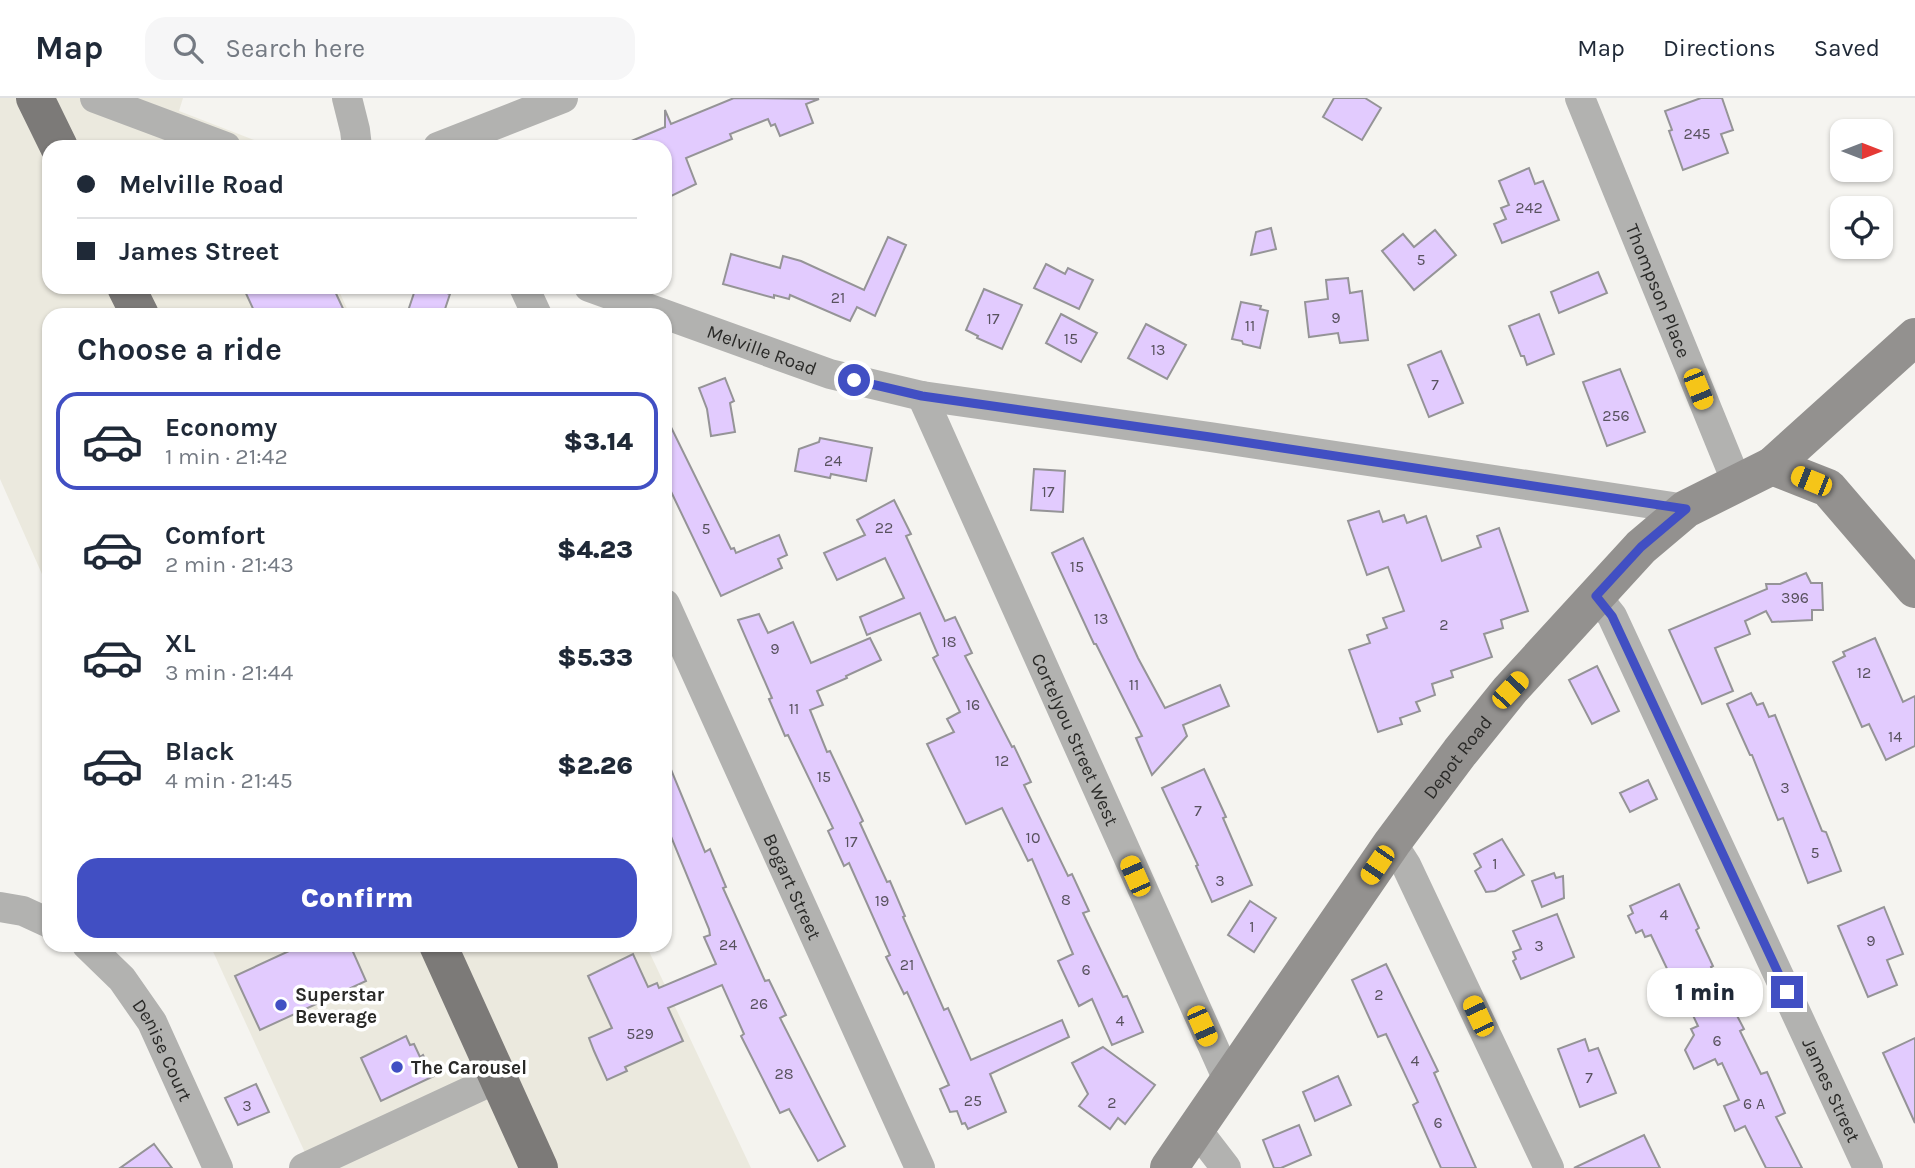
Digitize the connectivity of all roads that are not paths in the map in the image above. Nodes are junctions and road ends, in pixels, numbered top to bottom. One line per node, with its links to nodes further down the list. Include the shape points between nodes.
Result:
1 (35, 98): 6 (main road)
2 (95, 98): 7 (street)
3 (347, 98): 8 (street)
4 (564, 98): 9 (street)
5 (1580, 98): 16 (street, Thompson Place)
6 (56, 140)
7 (207, 140)
8 (356, 140)
9 (456, 140)
10 (608, 294): 11 (street, Melville Road)
11 (647, 308)
12 (672, 317): 14 (street, Melville Road, via 830,374)
13 (1915, 337): 15 (street, Depot Road)
14 (922, 396): 17 (street, Melville Road); 27 (street, Cortelyou Street West)
15 (1772, 466): 16 (street, Depot Road); 18 (street, via 1828,488)
16 (1737, 483): 17 (street, Depot Road)
17 (1686, 509): 19 (street, Depot Road, via 1641,547)
18 (1915, 589)
19 (1596, 596): 21 (street, Depot Road, via 1510,690); 36 (street, James Street, via 1612,616)
20 (672, 619): 32 (street, Bogart Street)
21 (1392, 843): 27 (street, Depot Road); 35 (street)
22 (0, 907): 23 (street)
23 (42, 920)
24 (95, 952): 29 (street, Denise Court, via 122,979 152,1022)
25 (441, 952): 26 (main road)
26 (498, 1078): 30 (street); 31 (main road)
27 (1229, 1082): 28 (street, Depot Road)
28 (1196, 1129): 33 (street, Depot Road); 34 (street)
29 (218, 1168)
30 (304, 1168)
31 (539, 1168)
32 (920, 1168)
33 (1168, 1168)
34 (1226, 1168)
35 (1549, 1168)
36 (1868, 1168)

